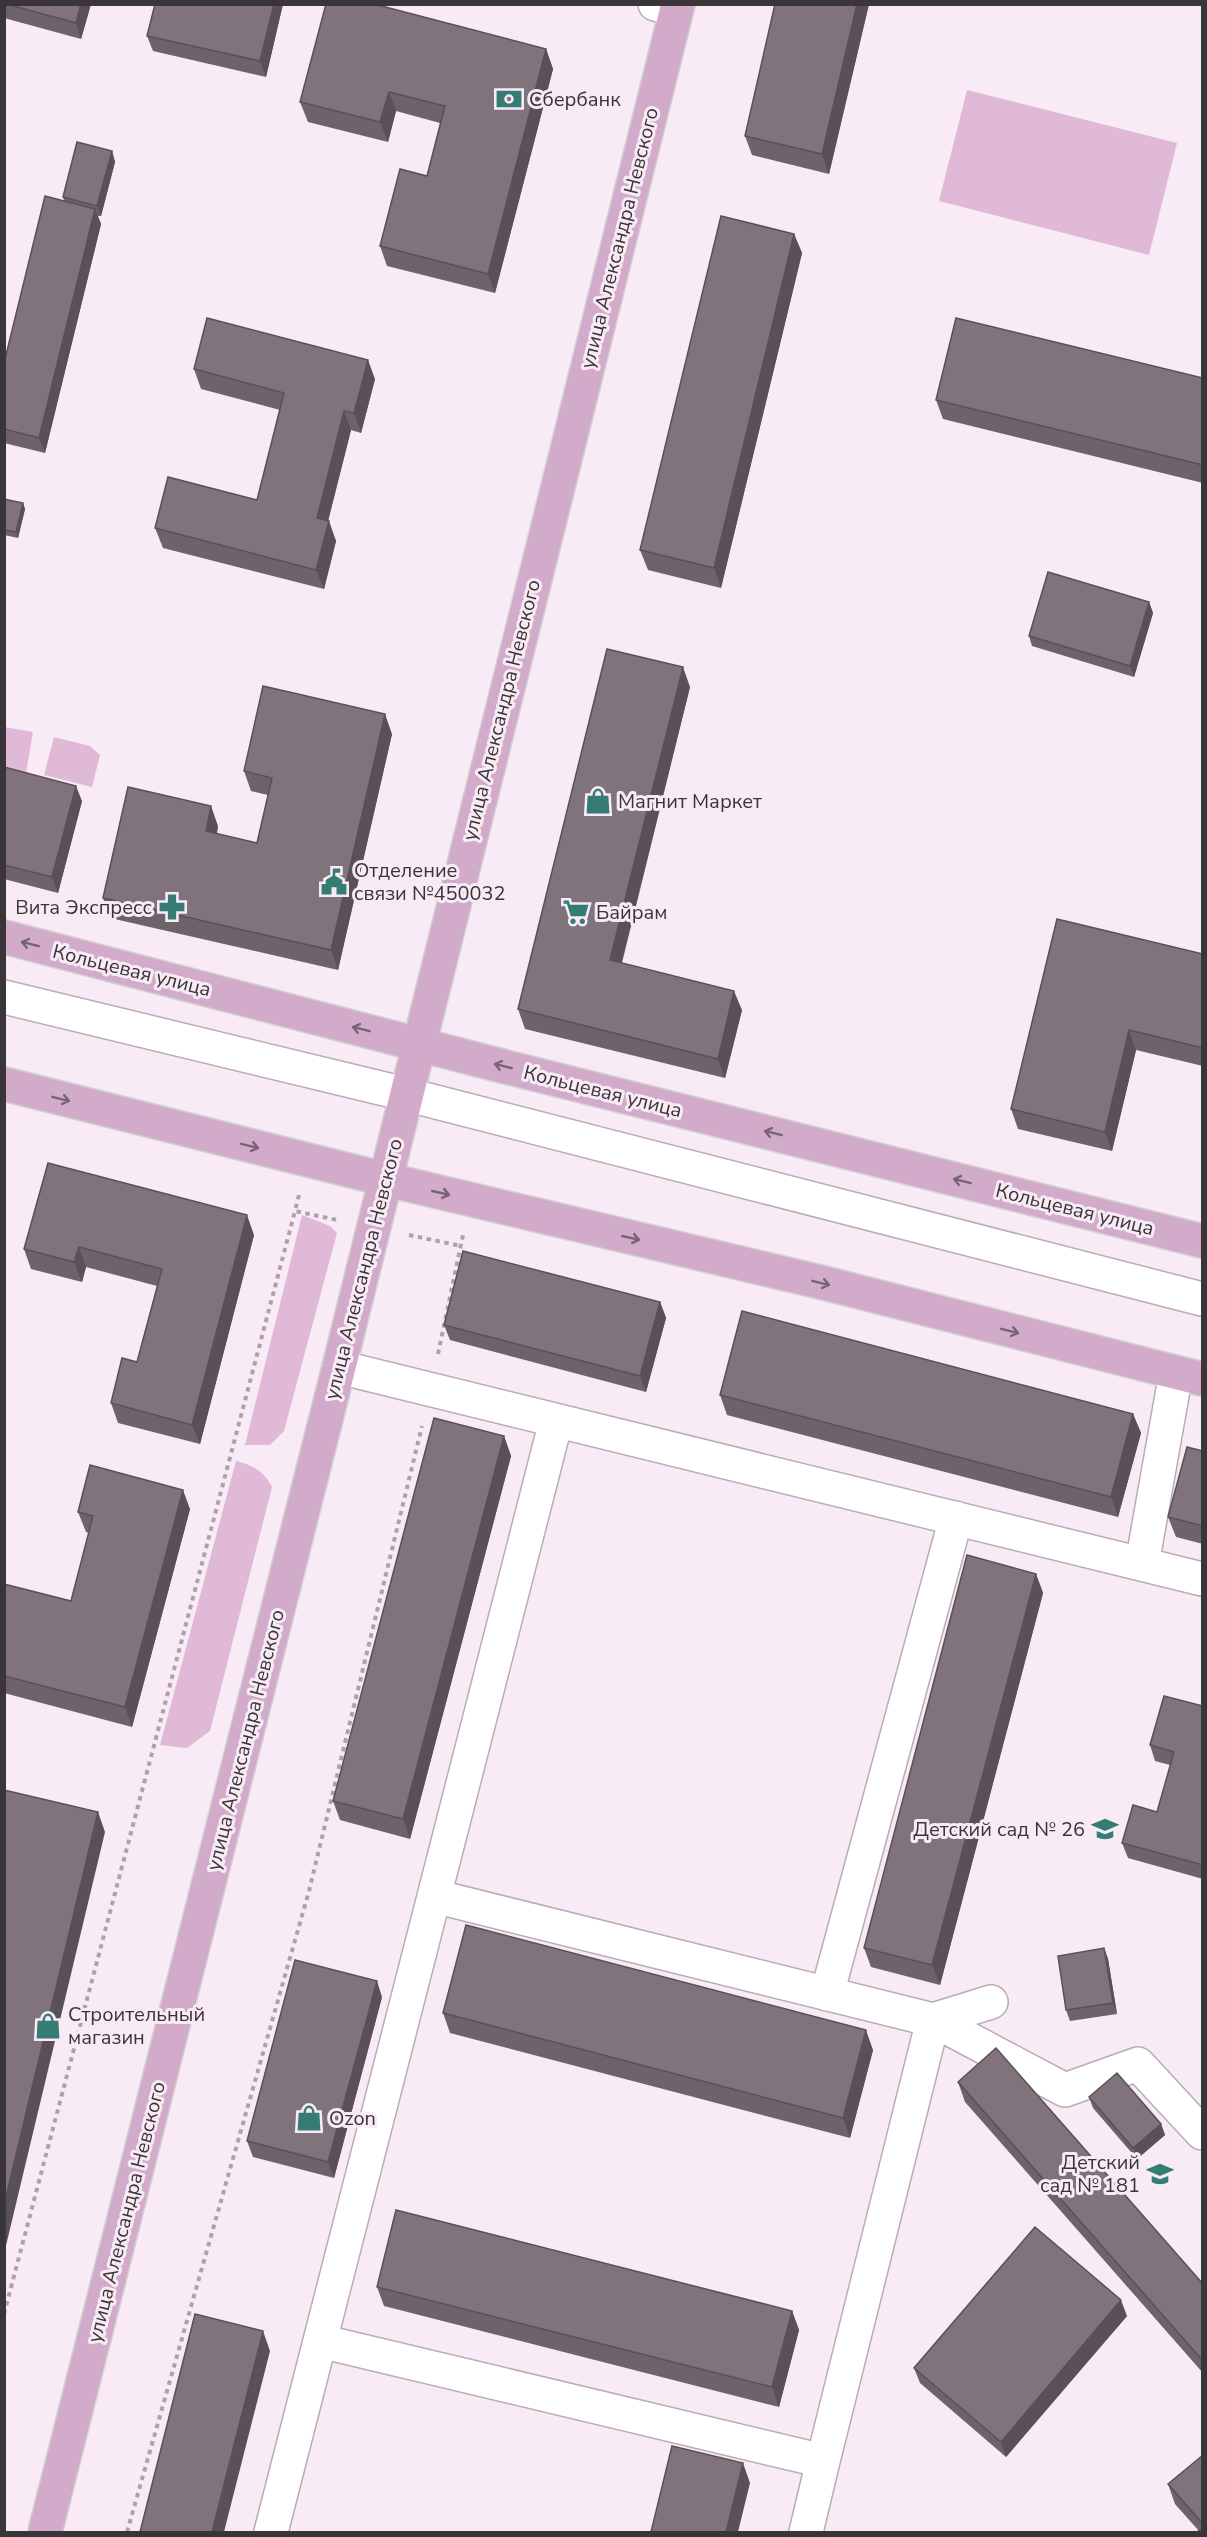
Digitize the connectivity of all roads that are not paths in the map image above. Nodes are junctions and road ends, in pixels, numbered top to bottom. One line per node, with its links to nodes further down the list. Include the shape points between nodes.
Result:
1 (669, 6): 4 (main road, улица Александра Невского)
2 (4, 937): 4 (main road, Кольцевая улица, one-way to 2)
3 (4, 997): 6 (street)
4 (418, 1044): 6 (main road, улица Александра Невского); 8 (main road, Кольцевая улица, one-way to 4)
5 (4, 1084): 7 (main road, one-way to 7)
6 (405, 1094): 7 (main road, улица Александра Невского); 9 (street)
7 (384, 1179): 10 (main road, улица Александра Невского); 11 (main road, one-way to 11, via 820,1282)
8 (1203, 1241)
9 (1203, 1299)
10 (339, 1367): 12 (street); 23 (main road, улица Александра Невского)
11 (1189, 1376): 14 (street)
12 (556, 1421): 13 (street); 16 (street)
13 (956, 1518): 14 (street); 17 (street)
14 (1142, 1564): 15 (street)
15 (1203, 1580)
16 (434, 1896): 17 (street); 21 (street)
17 (828, 1994): 19 (street)
18 (991, 2002): 19 (street)
19 (933, 2020): 20 (street, via 1065,2090 1138,2064); 22 (street)
20 (1203, 2133)
21 (320, 2341): 22 (street); 24 (street)
22 (823, 2461): 25 (street)
23 (45, 2532)
24 (271, 2532)
25 (806, 2532)

